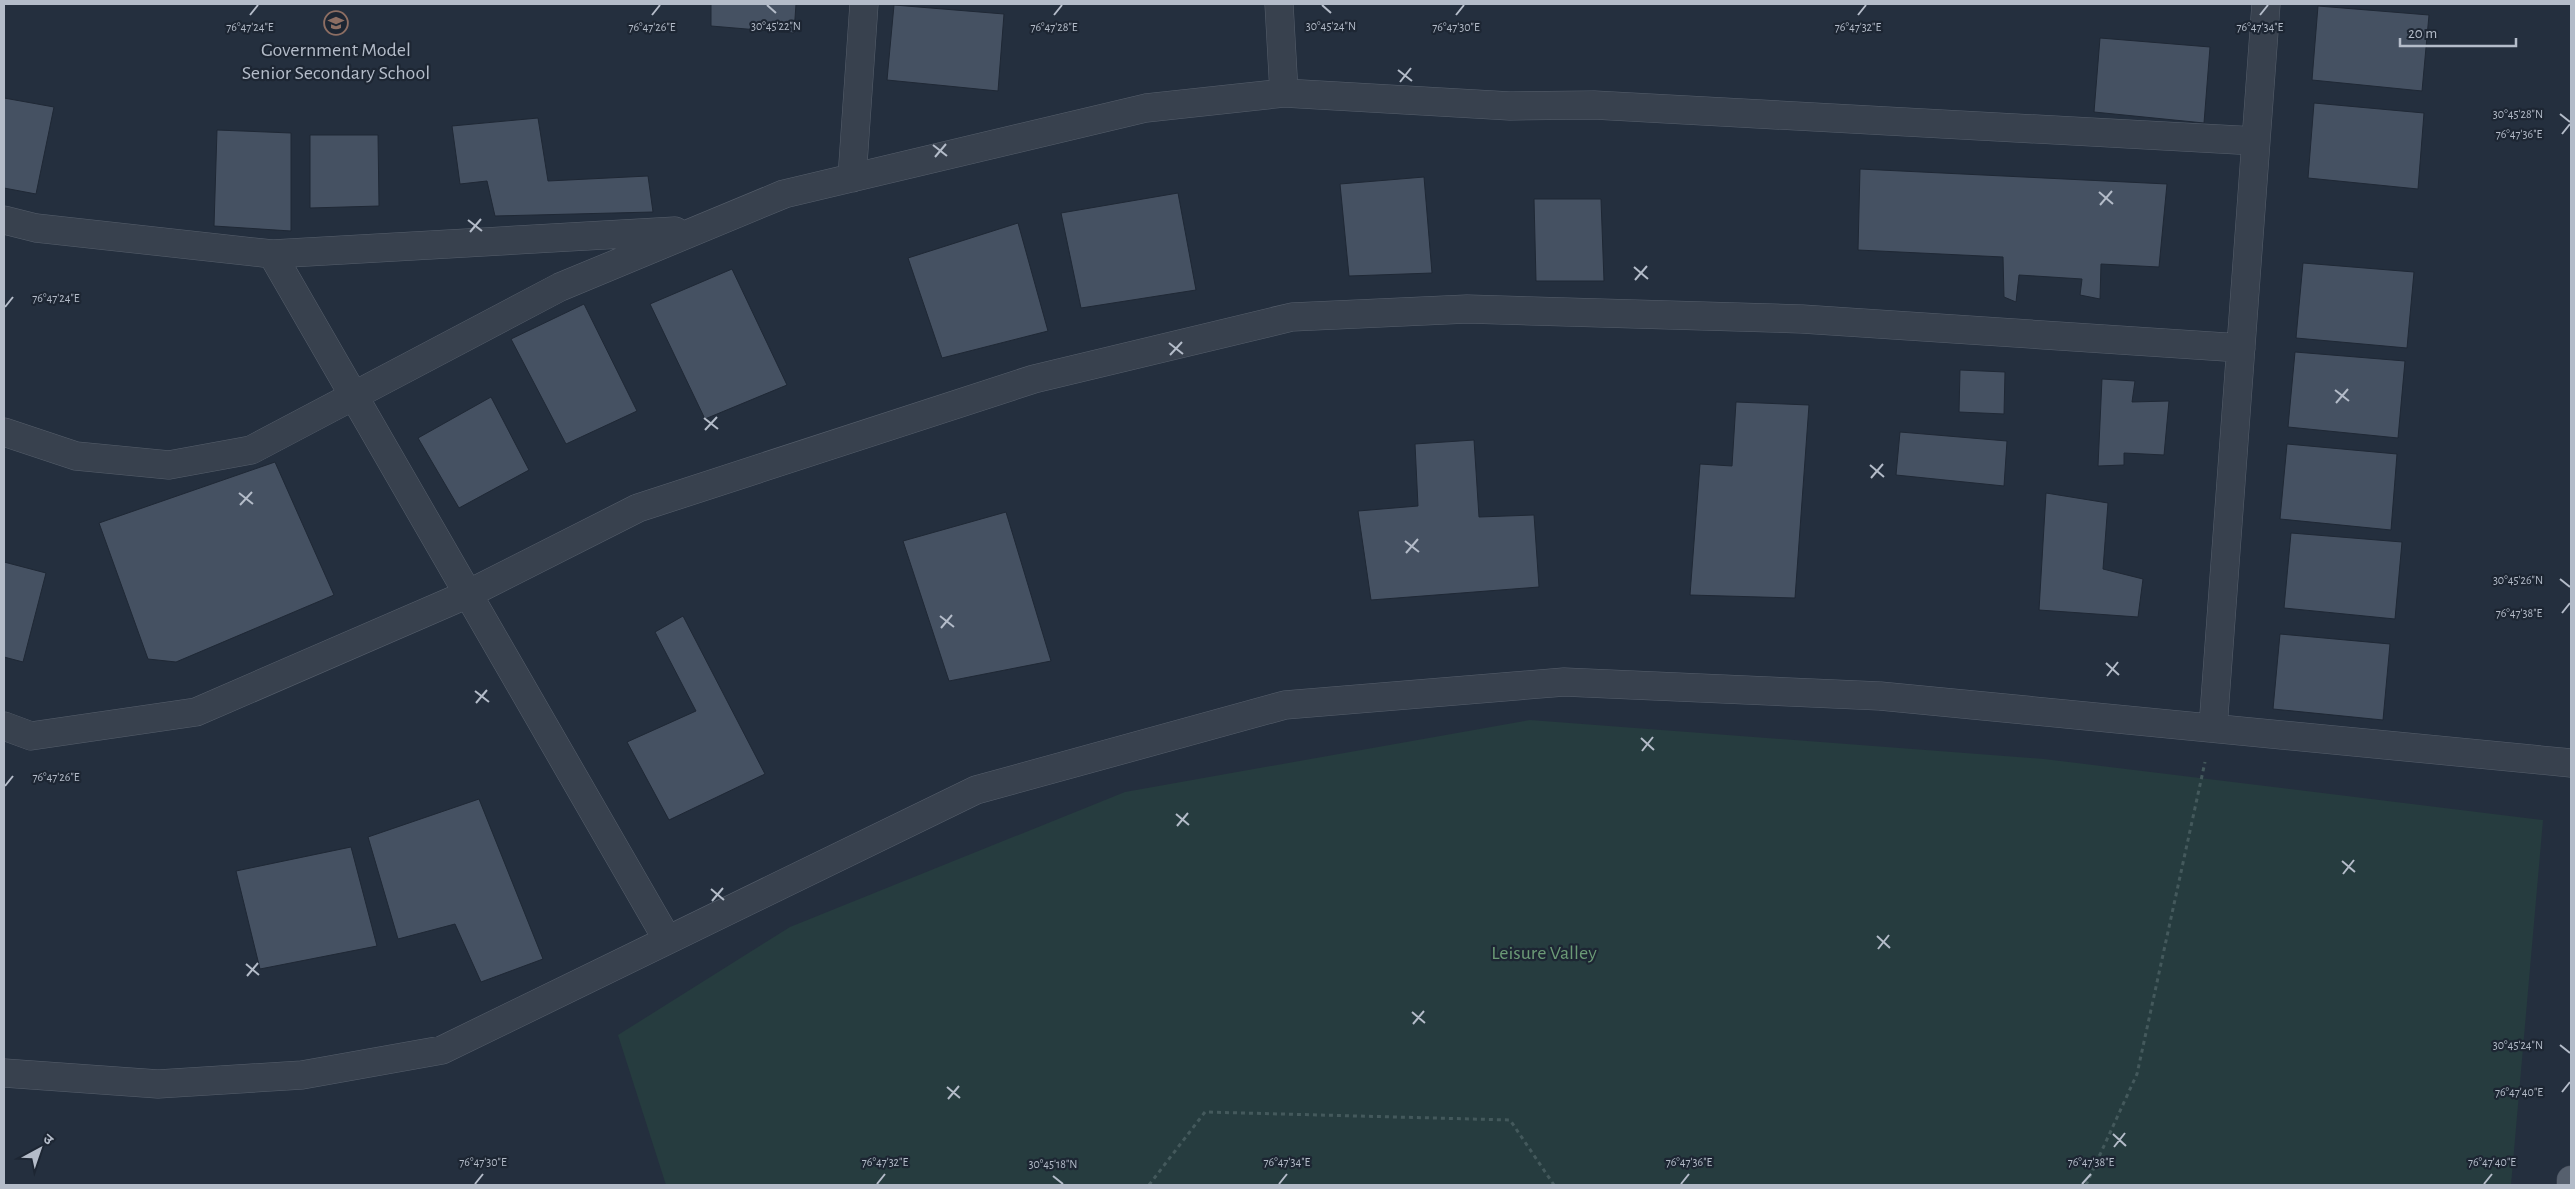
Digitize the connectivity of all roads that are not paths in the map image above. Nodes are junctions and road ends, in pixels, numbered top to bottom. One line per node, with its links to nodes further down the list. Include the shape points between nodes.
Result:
1 (864, 4): 6 (street)
2 (1279, 4): 4 (street)
3 (2266, 4): 5 (street)
4 (1284, 93): 5 (street, via 1510,106 1594,105); 6 (street, via 1146,108)
5 (2256, 141): 10 (street)
6 (852, 178): 8 (street, via 784,194)
7 (4, 220): 9 (street, via 36,228)
8 (697, 230): 9 (street); 11 (street, via 560,287)
9 (272, 254): 11 (street)
10 (2241, 348): 13 (street, via 1802,319 1467,309 1292,317 1034,379 638,508); 15 (street)
11 (354, 396): 12 (street, via 251,450 168,466 76,456); 13 (street)
12 (4, 432)
13 (468, 594): 14 (street, via 196,712 31,736); 17 (street)
14 (4, 726)
15 (2213, 728): 16 (street); 17 (street, via 1880,696 1564,682 1285,705 976,790)
16 (2571, 763)
17 (667, 939): 18 (street, via 442,1050 302,1075 158,1084)
18 (4, 1073)
19 (2571, 1180): 20 (main road)
20 (2571, 1185)

